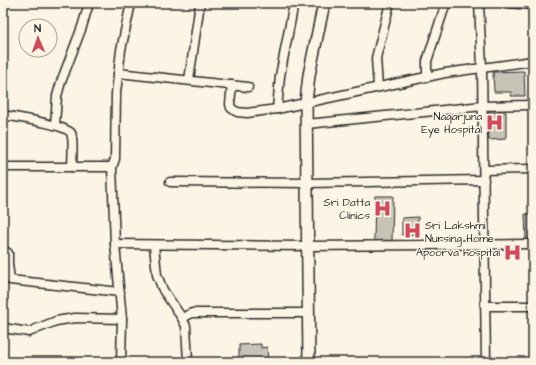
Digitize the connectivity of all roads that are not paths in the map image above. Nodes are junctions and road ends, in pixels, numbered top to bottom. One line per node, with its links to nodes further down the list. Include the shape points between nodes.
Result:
1 (89, 3): 25 (street, via 59,89)
2 (131, 3): 13 (street)
3 (200, 3): 15 (street)
4 (294, 3): 22 (street, via 280,76)
5 (324, 3): 19 (street)
6 (390, 3): 18 (street, via 376,58)
7 (446, 3): 14 (street, via 427,61)
8 (479, 3): 12 (street)
9 (509, 3): 10 (street)
10 (533, 5)
11 (533, 62): 12 (street)
12 (482, 68): 14 (street); 21 (street)
13 (118, 74): 15 (street); 28 (street, via 115,159)
14 (427, 77): 18 (street)
15 (189, 80): 16 (street)
16 (232, 85): 17 (street); 22 (street, via 230,104 231,108 238,112)
17 (248, 87)
18 (378, 87): 19 (street)
19 (306, 102): 22 (street); 24 (street)
20 (533, 105): 21 (street)
21 (482, 106): 24 (street); 30 (street)
22 (277, 109)
23 (3, 115): 25 (street)
24 (307, 124): 33 (street)
25 (55, 126): 27 (street, via 70,132)
26 (3, 167): 27 (street)
27 (72, 167): 28 (street)
28 (112, 167): 34 (street)
29 (533, 169): 30 (street)
30 (484, 170): 31 (street)
31 (484, 180): 33 (street); 37 (street)
32 (170, 182): 33 (street)
33 (307, 182): 38 (street)
34 (115, 244): 36 (street); 40 (street)
35 (533, 244): 37 (street)
36 (154, 245): 38 (street); 44 (street, via 157,275 163,290)
37 (485, 245): 38 (street); 41 (street)
38 (308, 246): 43 (street)
39 (3, 250): 40 (street, via 8,253 10,280)
40 (120, 292): 45 (street)
41 (486, 306): 42 (street); 50 (street)
42 (533, 306)
43 (309, 313): 44 (street, via 192,313); 49 (street)
44 (182, 318): 48 (street, via 186,326)
45 (122, 319): 46 (street, via 68,319 29,332); 47 (street)
46 (3, 328)
47 (121, 362)
48 (188, 362)
49 (309, 362)
50 (486, 362)

